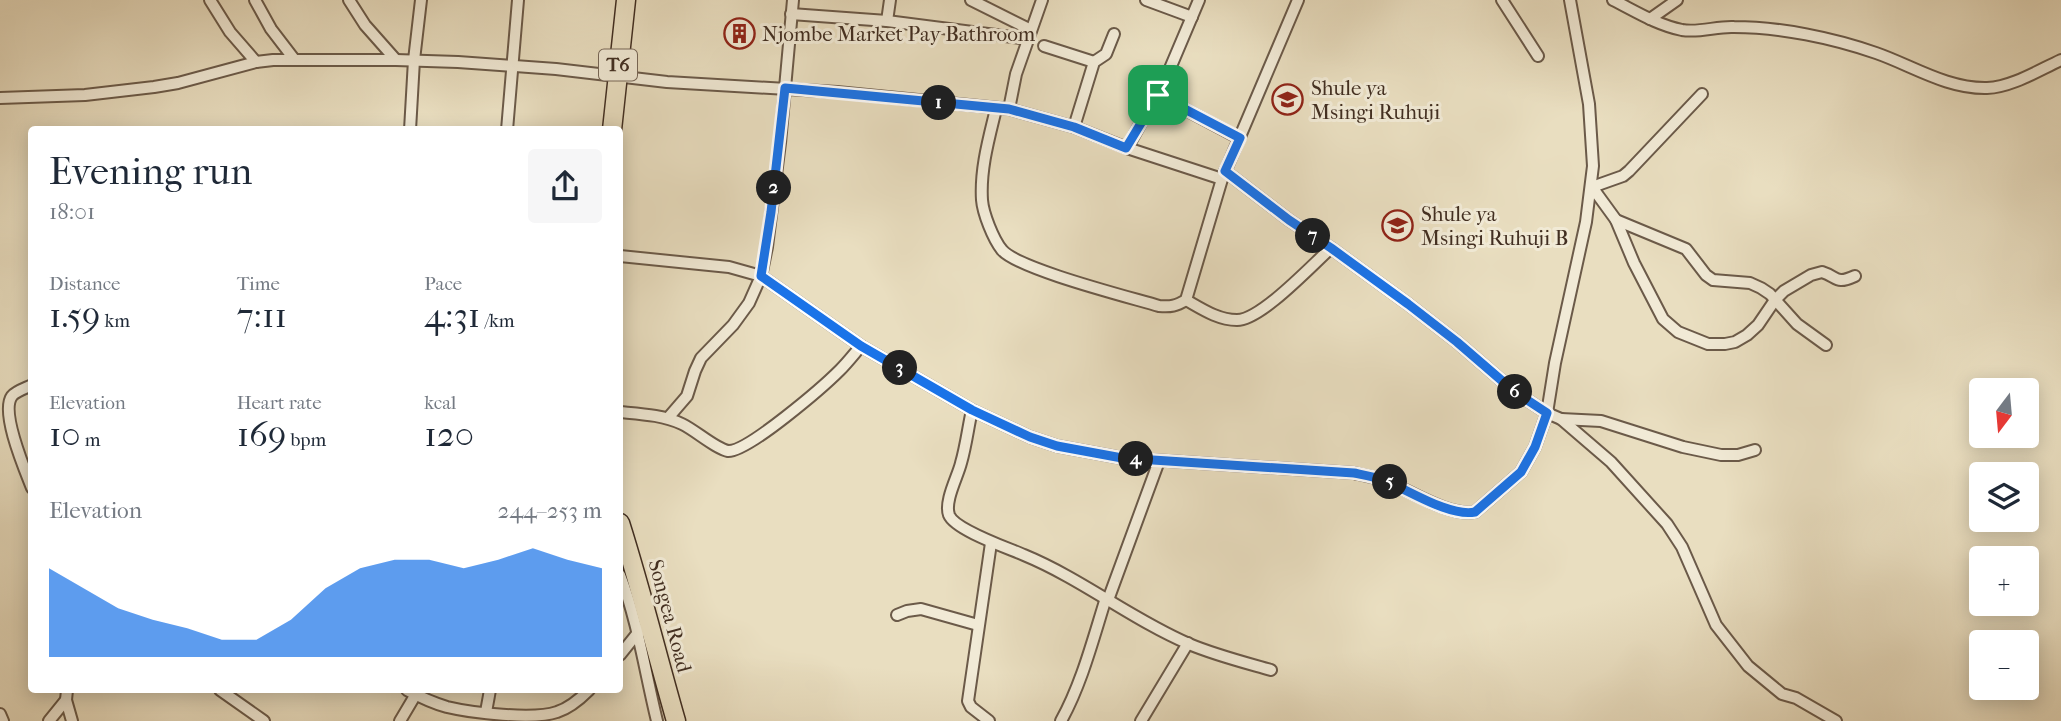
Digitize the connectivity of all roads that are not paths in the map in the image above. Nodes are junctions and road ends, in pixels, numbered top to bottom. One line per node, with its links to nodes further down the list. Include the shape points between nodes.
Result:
1 (210, 0): 30 (street)
2 (255, 0): 26 (street)
3 (349, 0): 27 (street)
4 (421, 0): 28 (street)
5 (518, 0): 32 (street)
6 (626, 0): 33 (highway, T6)
7 (793, 0): 18 (street)
8 (890, 0): 21 (street)
9 (971, 0): 22 (street)
10 (1042, 0): 22 (street)
11 (1146, 0): 19 (street)
12 (1199, 0): 19 (street)
13 (1298, 0): 44 (street)
14 (1502, 0): 25 (street)
15 (1570, 0): 47 (street, via 1589,104)
16 (1613, 0): 20 (street)
17 (1677, 0): 20 (street)
18 (791, 14): 21 (street); 34 (street)
19 (1192, 17): 36 (street)
20 (1650, 19): 29 (street, via 1689,30 1733,26 1795,32 1861,48 1945,80 1978,87 2008,83)
21 (887, 20): 22 (street)
22 (1029, 34): 39 (street)
23 (1114, 34): 31 (street, via 1106,54)
24 (1044, 46): 31 (street)
25 (1538, 56)
26 (295, 59): 27 (street); 30 (street)
27 (396, 60): 28 (street)
28 (414, 60): 32 (street); 40 (street)
29 (2061, 60)
30 (256, 62): 37 (street, via 154,87)
31 (1094, 62): 43 (street)
32 (513, 66): 33 (street); 41 (street)
33 (617, 77): 34 (street); 42 (highway, T6)
34 (785, 88): 38 (street); 51 (street)
35 (1702, 94): 47 (street, via 1629,172)
36 (1158, 95): 44 (street); 45 (street)
37 (0, 98)
38 (996, 109): 39 (street); 53 (street, via 982,202 1001,249 1033,267 1159,306 1177,306)
39 (1009, 109): 43 (street)
40 (410, 126)
41 (507, 126)
42 (612, 126)
43 (1074, 127): 45 (street)
44 (1240, 138): 46 (street)
45 (1126, 148): 46 (street)
46 (1224, 175): 49 (street); 53 (street)
47 (1591, 187): 48 (street); 60 (street)
48 (1616, 220): 54 (street, via 1686,249 1713,280 1750,284); 54 (street, via 1663,319 1678,332 1708,344 1735,342 1758,325)
49 (1331, 248): 53 (street, via 1250,318 1222,318); 60 (street)
50 (623, 256): 51 (street, via 729,267)
51 (761, 276): 56 (street); 61 (street, via 733,325 701,358 687,396)
52 (1855, 276): 54 (street, via 1836,280 1817,273 1793,284)
53 (1186, 300)
54 (1775, 300): 55 (street)
55 (1826, 345)
56 (861, 346): 58 (street); 61 (street, via 812,396 739,448 716,445)
57 (28, 387): 65 (street, via 12,395 8,412)
58 (972, 410): 64 (street, via 1057,446); 67 (street, via 949,515)
59 (623, 412): 61 (street)
60 (1547, 413): 62 (street); 64 (street, via 1521,472 1475,512 1465,514 1382,479 1354,473)
61 (668, 418)
62 (1561, 419): 63 (street, via 1601,421 1721,455); 92 (street, via 1611,461 1667,524 1716,625 1748,666 1782,694)
63 (1755, 450)
64 (1159, 461): 69 (street)
65 (28, 477)
66 (623, 536): 72 (highway, Songea Road)
67 (991, 543): 69 (street, via 1056,569); 71 (street)
68 (623, 581): 72 (street)
69 (1107, 599): 73 (street); 90 (street)
70 (897, 615): 71 (street, via 921,609)
71 (978, 625): 89 (street, via 968,701)
72 (644, 626): 74 (street); 87 (street, via 640,652); 88 (highway, Songea Road)
73 (1188, 643): 75 (street); 91 (street)
74 (623, 651)
75 (1271, 670)
76 (224, 693): 85 (street)
77 (411, 693): 86 (street)
78 (414, 693): 82 (street, via 449,707)
79 (489, 693): 82 (street)
80 (585, 693): 82 (street, via 567,708 548,714)
81 (66, 695): 83 (street); 84 (street)
82 (486, 712)
83 (49, 721)
84 (72, 721)
85 (264, 721)
86 (400, 721)
87 (657, 721)
88 (676, 721)
89 (989, 721)
90 (1061, 721)
91 (1141, 721)
92 (1836, 721)

